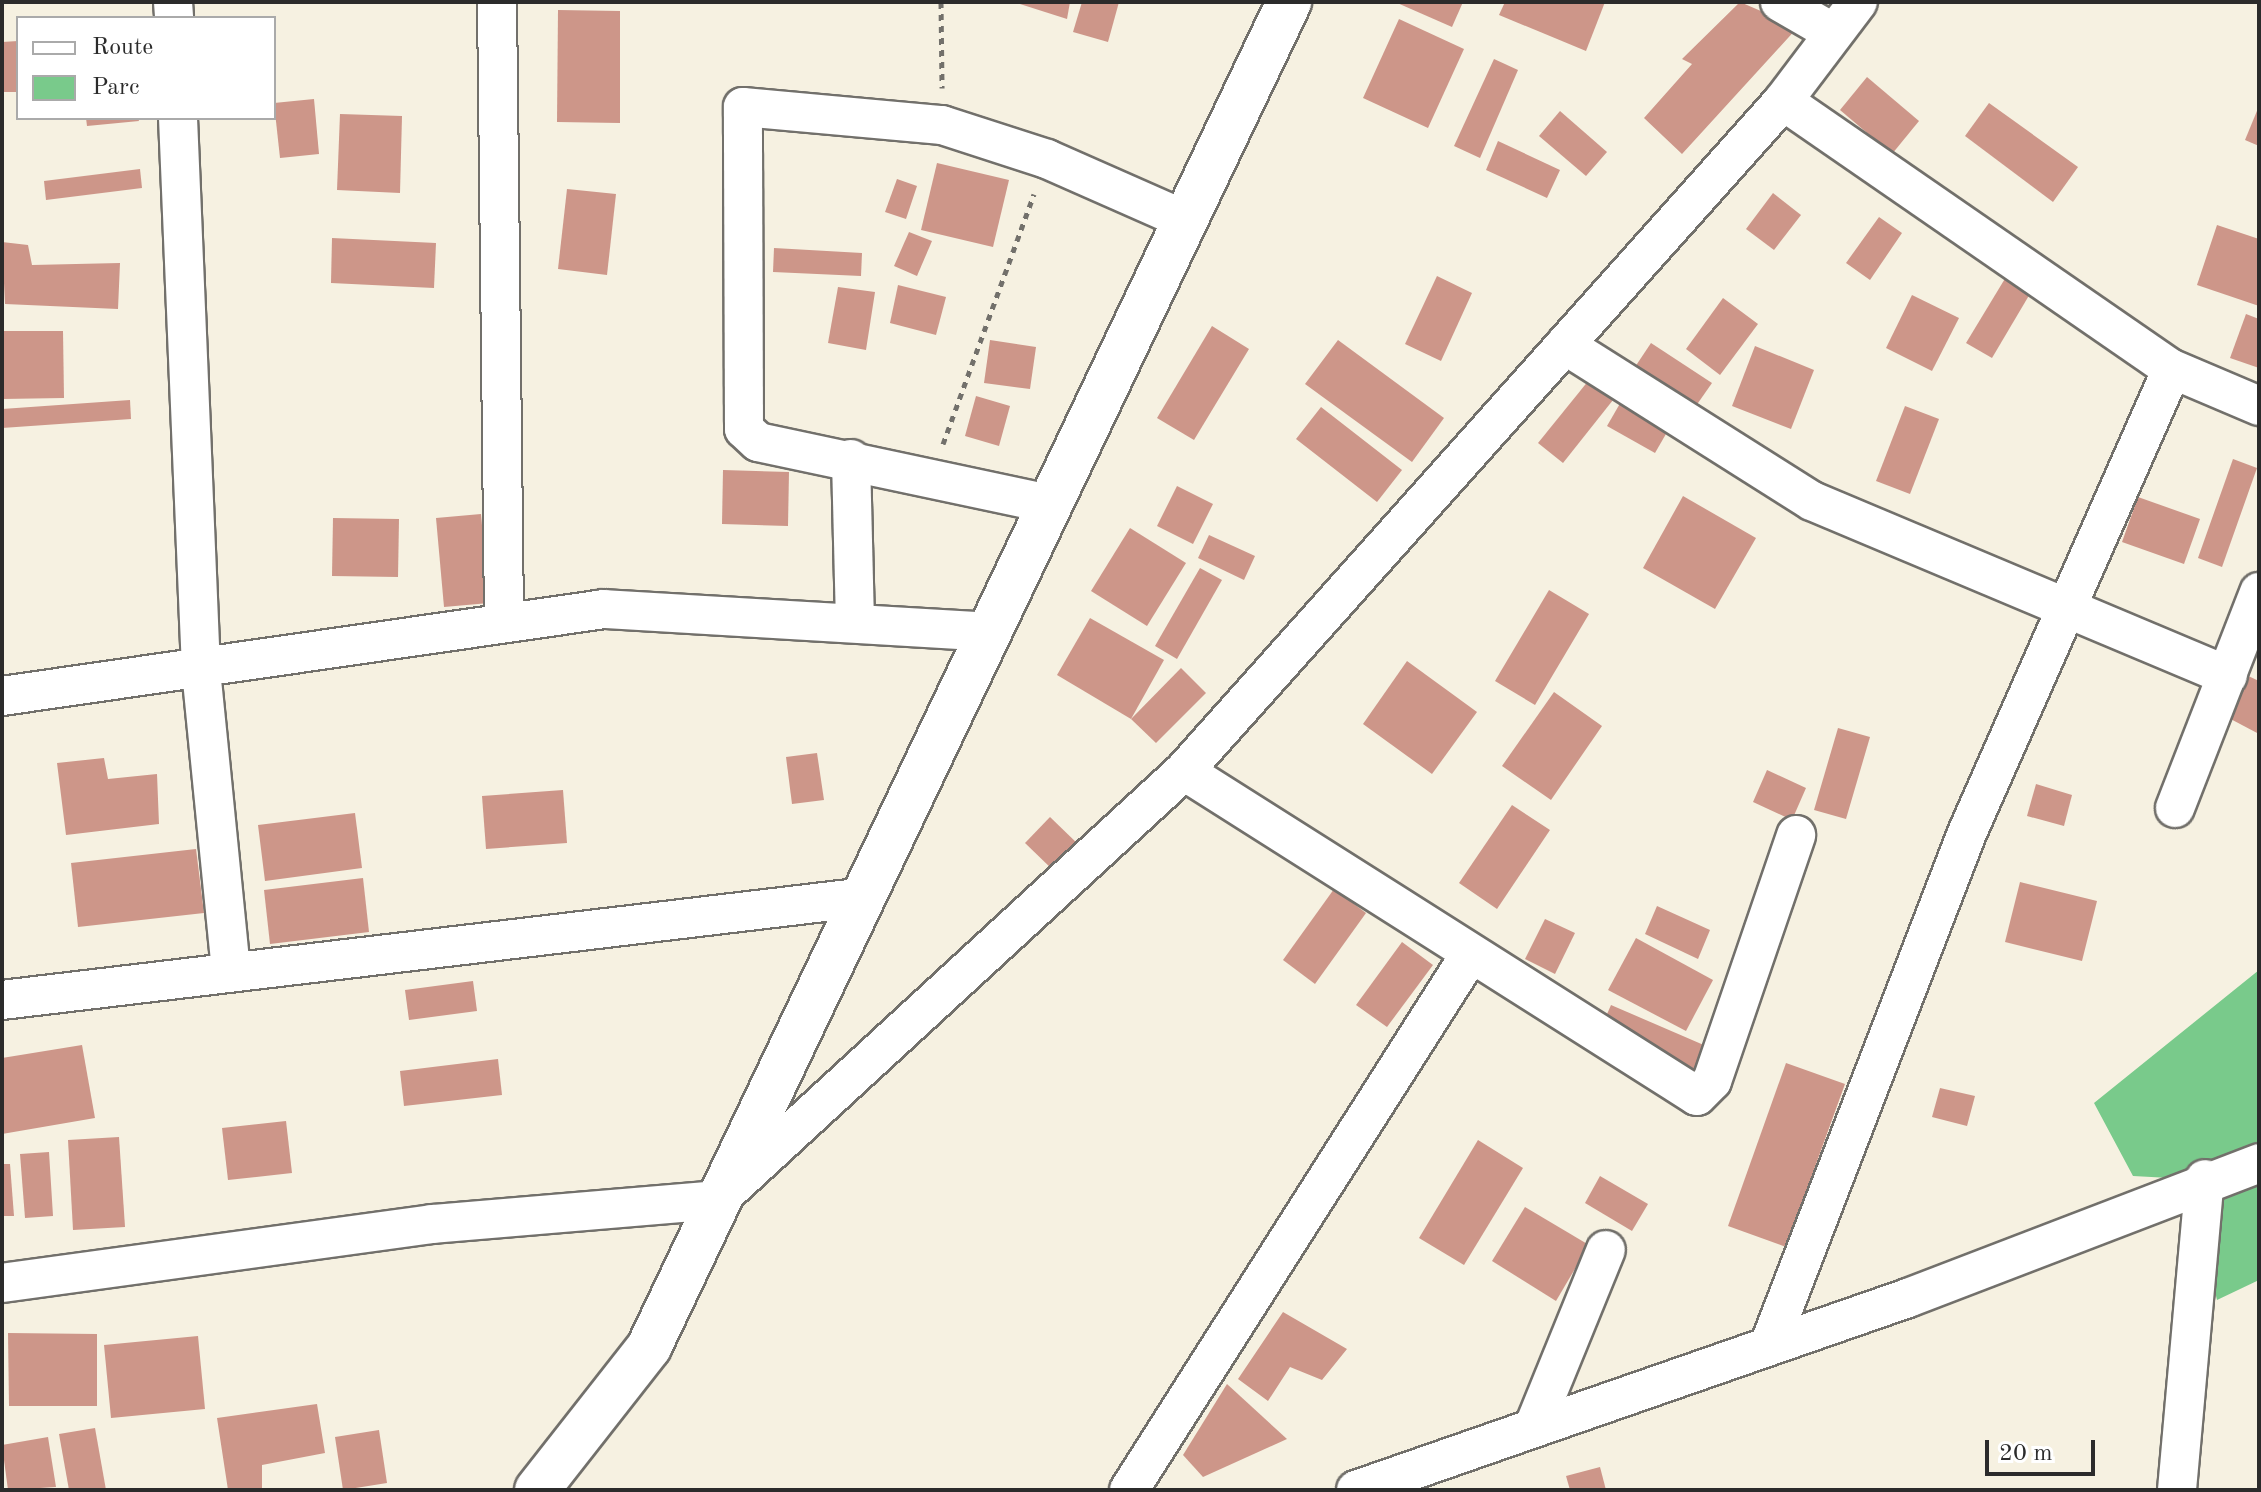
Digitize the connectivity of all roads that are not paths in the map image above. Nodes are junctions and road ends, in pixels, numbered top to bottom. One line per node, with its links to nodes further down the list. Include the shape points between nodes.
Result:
1 (497, 2): 16 (street)
2 (1289, 2): 8 (street)
3 (1780, 2): 5 (street)
4 (1858, 2): 5 (street)
5 (1832, 32): 6 (street)
6 (1783, 101): 9 (street); 10 (street)
7 (178, 120): 19 (street)
8 (1183, 219): 12 (street, via 1047,159 942,125 756,104 743,107 739,119 744,429 758,442); 13 (street)
9 (1565, 345): 15 (street, via 1812,501); 22 (street)
10 (2172, 369): 11 (street); 15 (street)
11 (2259, 406)
12 (851, 459): 13 (street); 17 (street)
13 (1045, 503): 18 (street)
14 (2259, 592): 20 (street)
15 (2066, 611): 20 (street); 34 (street, via 1967,833)
16 (504, 619): 17 (street, via 684,608); 19 (street)
17 (855, 621): 18 (street)
18 (986, 632): 25 (street)
19 (201, 670): 21 (street); 27 (street)
20 (2228, 676): 23 (street)
21 (2, 696)
22 (1184, 771): 26 (street, via 1301,839); 31 (street)
23 (2175, 808)
24 (1796, 835): 26 (street, via 1712,1081 1697,1096)
25 (858, 898): 27 (street); 31 (street)
26 (1469, 956): 38 (street)
27 (231, 972): 28 (street)
28 (2, 1000)
29 (2259, 1163): 30 (street)
30 (2205, 1179): 34 (street, via 1908,1298); 40 (street)
31 (718, 1200): 33 (street, via 432,1224); 37 (street, via 649,1347)
32 (1606, 1250): 35 (street)
33 (2, 1283)
34 (1770, 1343): 35 (street)
35 (1534, 1426): 36 (street)
36 (1442, 1477): 39 (street)
37 (537, 1490)
38 (1129, 1490)
39 (1356, 1490)
40 (2177, 1490)

